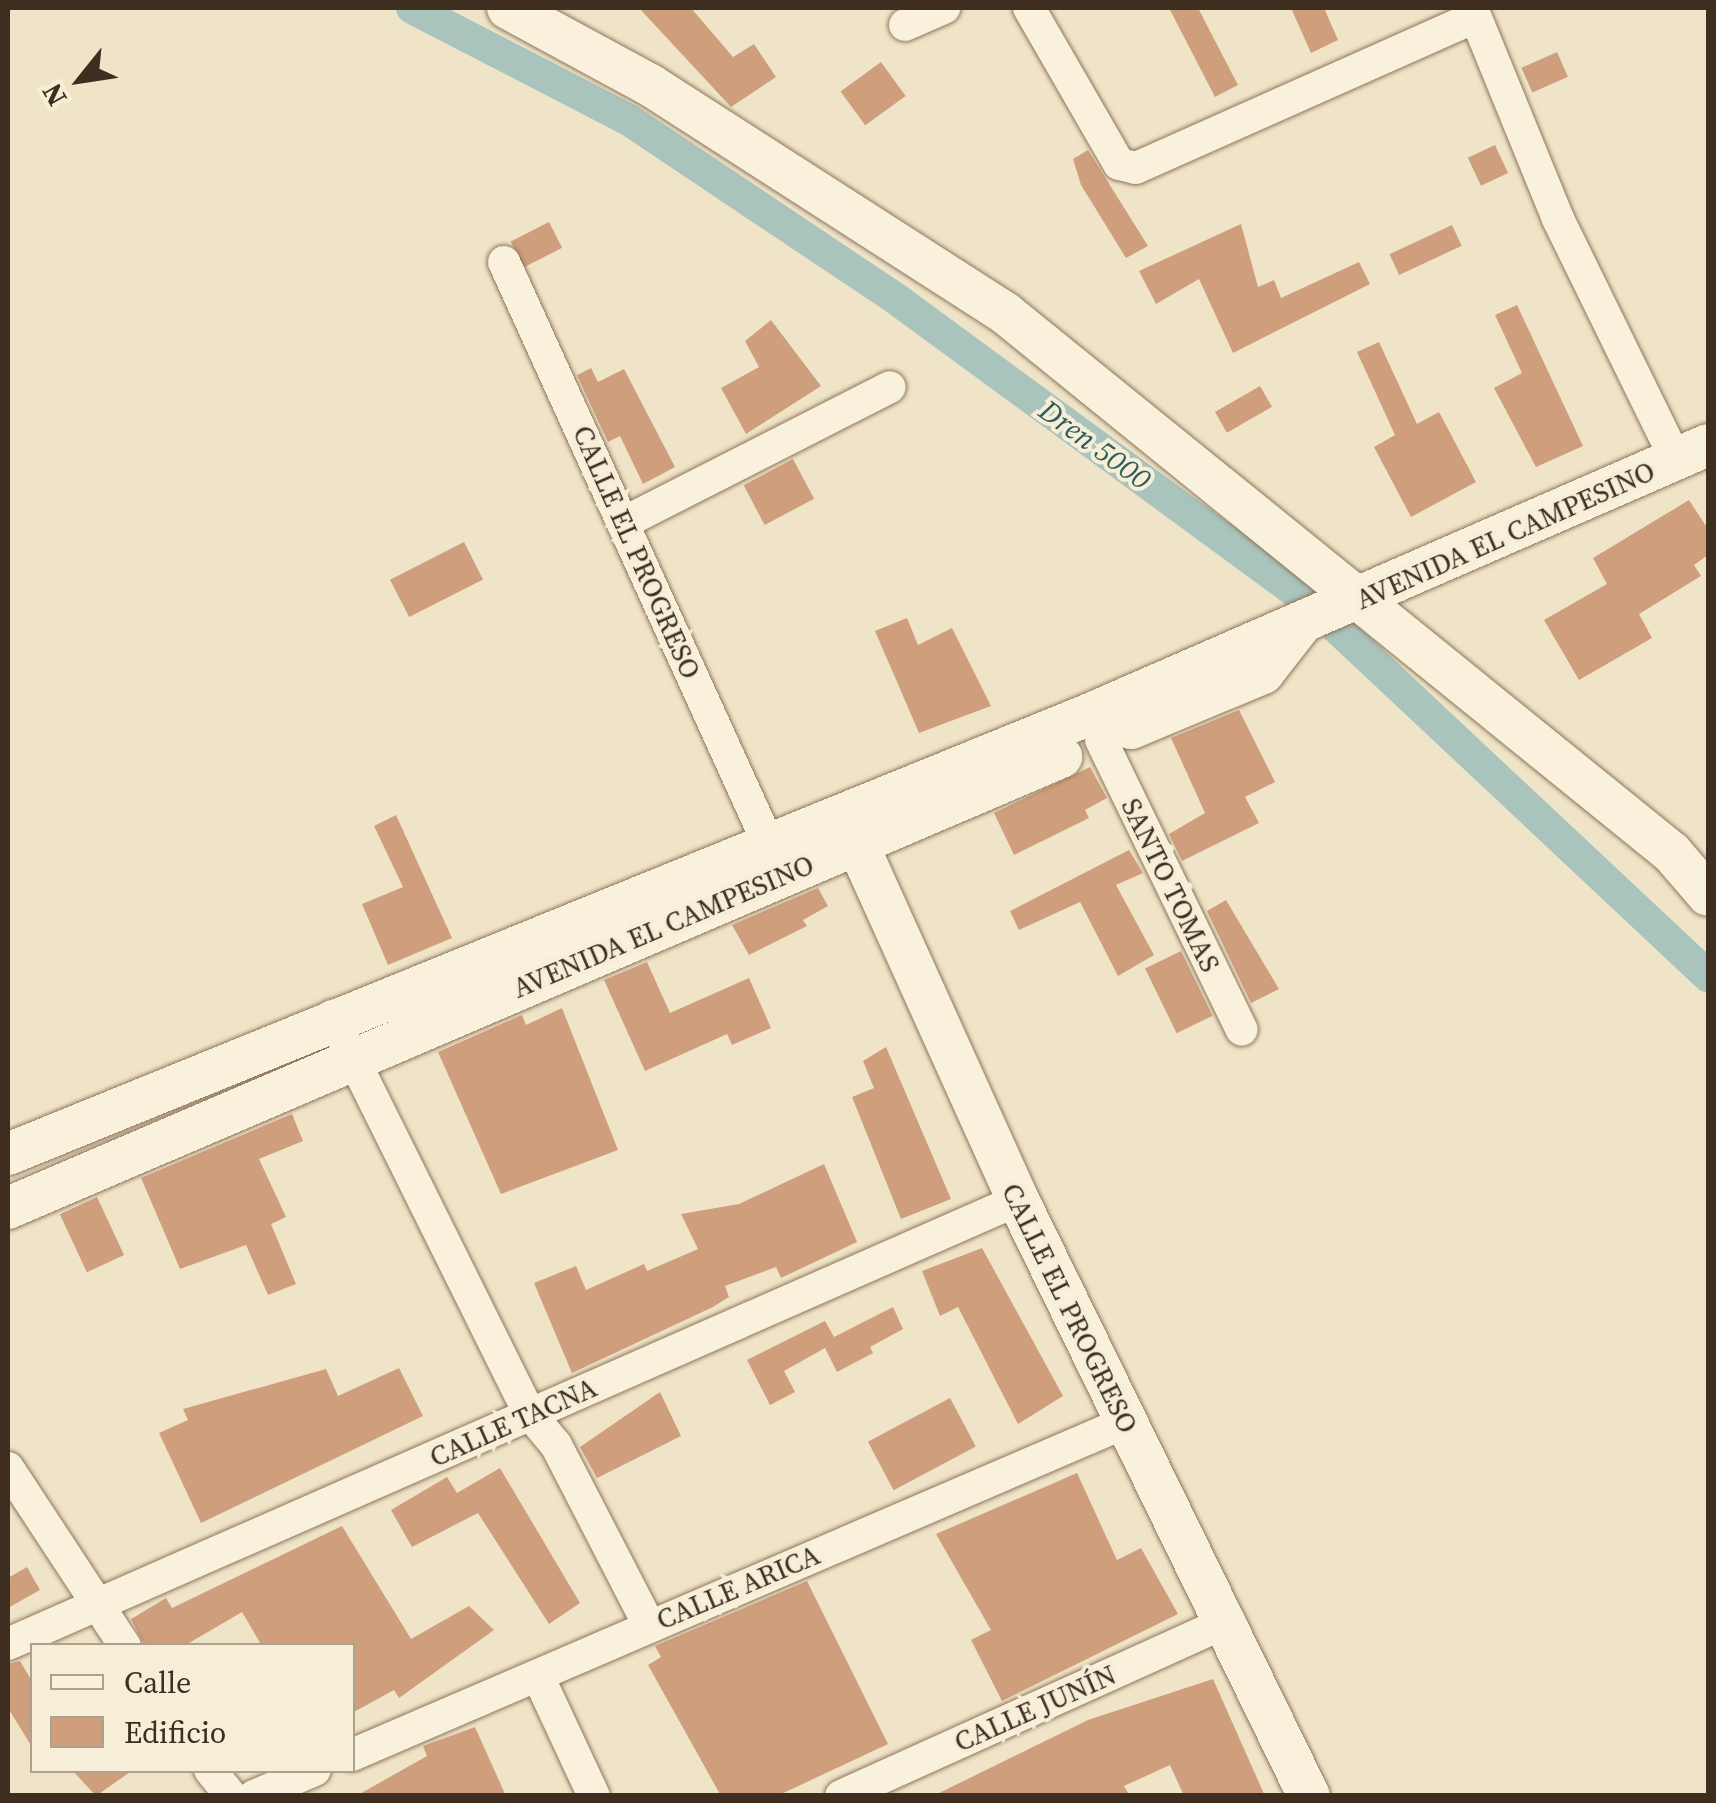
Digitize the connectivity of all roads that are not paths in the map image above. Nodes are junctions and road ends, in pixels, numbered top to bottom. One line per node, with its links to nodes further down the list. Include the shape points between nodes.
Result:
1 (508, 8): 10 (street, via 650,85 1005,313)
2 (944, 8): 5 (street)
3 (1029, 8): 4 (street, via 1118,164 1136,168)
4 (1474, 12): 8 (street, via 1558,218)
5 (906, 24)
6 (504, 262): 9 (street, CALLE EL PROGRESO)
7 (890, 388): 9 (street)
8 (1692, 453): 10 (street, AVENIDA EL CAMPESINO)
9 (625, 522): 14 (street, CALLE EL PROGRESO)
10 (1350, 603): 11 (street, AVENIDA EL CAMPESINO); 15 (street, via 1672,852)
11 (1301, 624): 12 (street, AVENIDA EL CAMPESINO, via 1263,672); 13 (street, AVENIDA EL CAMPESINO)
12 (1100, 740): 13 (street, AVENIDA EL CAMPESINO); 17 (street, SANTO TOMAS)
13 (850, 828): 14 (street, AVENIDA EL CAMPESINO); 18 (street, AVENIDA EL CAMPESINO); 20 (street, CALLE EL PROGRESO)
14 (768, 842): 16 (street, AVENIDA EL CAMPESINO)
15 (1708, 895)
16 (332, 1016): 18 (street); 19 (street, AVENIDA EL CAMPESINO)
17 (1242, 1030)
18 (354, 1059): 21 (street, AVENIDA EL CAMPESINO); 22 (street)
19 (8, 1154)
20 (1018, 1200): 22 (street, CALLE TACNA); 23 (street, CALLE EL PROGRESO)
21 (8, 1208)
22 (530, 1414): 25 (street, CALLE TACNA); 27 (street)
23 (1124, 1423): 26 (street, CALLE EL PROGRESO); 27 (street, CALLE ARICA)
24 (8, 1468): 25 (street)
25 (98, 1606): 28 (street); 29 (street, CALLE TACNA)
26 (1229, 1622): 37 (street, CALLE JUNÍN); 38 (street, CALLE EL PROGRESO)
27 (649, 1625): 30 (street, CALLE ARICA)
28 (123, 1643)
29 (8, 1644)
30 (538, 1676): 31 (street, CALLE ARICA); 36 (street)
31 (355, 1754)
32 (212, 1773): 34 (street)
33 (308, 1773): 35 (street)
34 (231, 1796)
35 (254, 1796)
36 (594, 1796)
37 (841, 1796)
38 (1310, 1796)

